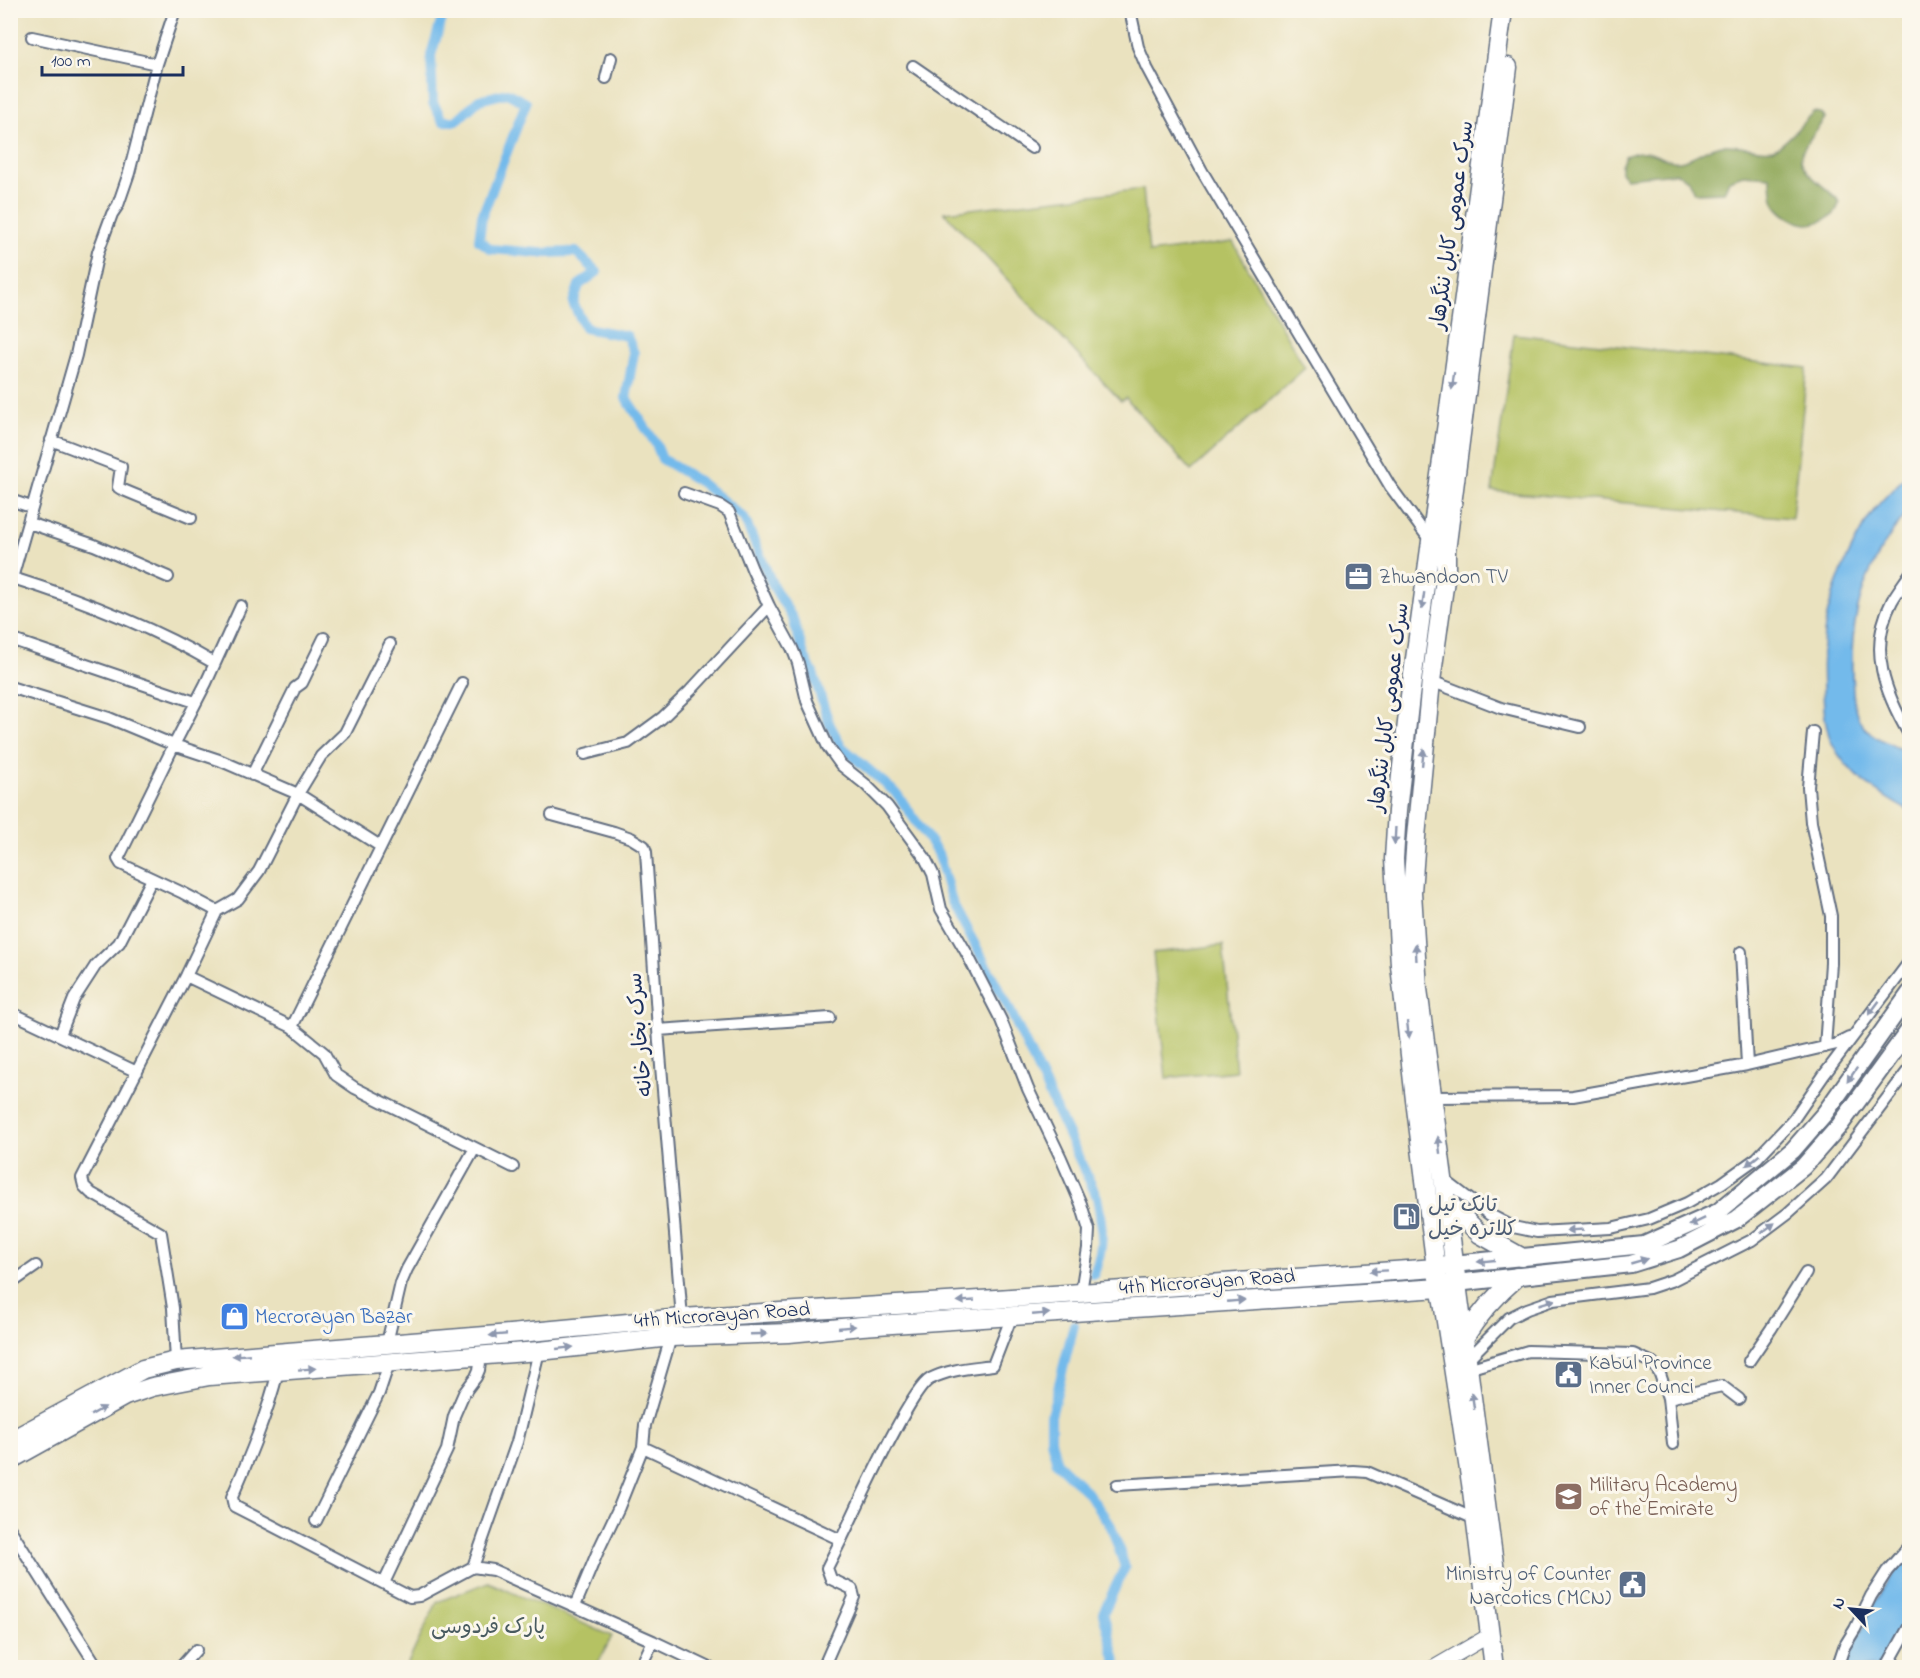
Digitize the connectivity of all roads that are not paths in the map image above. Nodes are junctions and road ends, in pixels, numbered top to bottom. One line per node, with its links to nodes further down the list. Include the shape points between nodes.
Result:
1 (176, 10): 7 (street)
2 (1130, 10): 17 (street, via 1147,68 1202,171 1389,486)
3 (1503, 10): 17 (main road, سرک عمومی کابل ننگرهار, one-way to 17)
4 (1515, 10): 17 (main road, سرک عمومی کابل ننگرهار, via 1454,487)
5 (32, 37): 7 (street)
6 (611, 58): 9 (street)
7 (157, 64): 11 (street, via 129,173 98,252 76,355)
8 (913, 66): 10 (street)
9 (606, 78)
10 (1032, 148)
11 (51, 440): 14 (street); 15 (street, via 119,466 122,469 118,487)
12 (684, 493): 22 (street, via 729,512)
13 (10, 500): 14 (street)
14 (31, 507): 16 (street)
15 (191, 518)
16 (28, 523): 19 (street, via 94,545); 20 (street)
17 (1439, 547): 27 (main road, via 1446,572); 64 (main road, سرک عمومی کابل ننگرهار, one-way to 64, via 1408,718 1394,859 1400,965 1415,1100)
18 (1910, 574): 33 (street, via 1884,622 1879,659 1892,702)
19 (168, 577)
20 (12, 582): 26 (street, via 90,604)
21 (241, 606): 26 (street)
22 (769, 606): 35 (street, via 662,718 628,743); 69 (street, via 798,663 807,701 828,747 840,765 887,806 926,858 941,909 1001,1020 1089,1230)
23 (324, 638): 36 (street)
24 (10, 639): 30 (street)
25 (390, 644): 37 (street, via 345,733 321,756)
26 (214, 663): 30 (street)
27 (1431, 681): 31 (street, via 1501,708); 57 (main road, one-way to 27, via 1418,989 1412,892)
28 (462, 683): 39 (street)
29 (10, 687): 34 (street, via 109,718)
30 (195, 702): 34 (street)
31 (1580, 727)
32 (1813, 732): 53 (street, via 1810,810 1831,916)
33 (1910, 736)
34 (174, 745): 36 (street); 40 (street, via 118,859 120,864)
35 (585, 754)
36 (252, 775): 37 (street)
37 (298, 794): 39 (street); 41 (street, via 259,871 238,899)
38 (552, 815): 50 (street, سرک بخار خانه, via 614,832 644,846)
39 (380, 846): 48 (street)
40 (152, 879): 41 (street); 52 (street, via 119,943 96,965 74,999)
41 (217, 911): 44 (street)
42 (1741, 952): 54 (street)
43 (1910, 962): 51 (street, one-way to 51)
44 (186, 976): 48 (street); 56 (street)
45 (1910, 993): 62 (main road, one-way to 62, via 1825,1113 1793,1149 1718,1212 1644,1245)
46 (10, 1012): 52 (street)
47 (830, 1018): 50 (street)
48 (292, 1027): 58 (street, via 324,1053 336,1075 355,1088)
49 (1910, 1029): 66 (main road, one-way to 49, via 1631,1264 1679,1249 1737,1220 1803,1167 1840,1125)
50 (658, 1030): 72 (street, سرک بخار خانه)
51 (1855, 1033): 53 (street); 60 (street, one-way to 60, via 1793,1120 1757,1158 1687,1203 1649,1219 1611,1228 1537,1232 1513,1227 1490,1215)
52 (60, 1035): 56 (street)
53 (1825, 1047): 54 (street)
54 (1747, 1065): 57 (street, via 1574,1096)
55 (1910, 1068): 81 (street, one-way to 55, via 1509,1318 1527,1309 1553,1300 1649,1288 1752,1240 1826,1179)
56 (137, 1072): 78 (street, via 82,1178 92,1193 160,1233 173,1308)
57 (1433, 1097): 60 (main road, one-way to 57)
58 (475, 1148): 59 (street); 75 (street, via 414,1253 401,1283)
59 (513, 1167)
60 (1443, 1178): 61 (main road)
61 (1446, 1201): 62 (main road, via 1480,1234); 64 (main road)
62 (1521, 1257): 64 (main road, one-way to 64)
63 (36, 1266): 67 (street)
64 (1445, 1266): 68 (main road); 69 (main road, 4th Microrayan Road, one-way to 69)
65 (1806, 1273): 79 (street)
66 (1517, 1277): 68 (main road); 74 (main road, via 1495,1296)
67 (10, 1284)
68 (1448, 1286): 71 (main road, 4th Microrayan Road, one-way to 68); 74 (main road); 91 (main road, via 1445,1314)
69 (1081, 1292): 70 (main road, 4th Microrayan Road)
70 (1013, 1298): 71 (street); 72 (main road, 4th Microrayan Road, one-way to 72)
71 (1012, 1316): 73 (main road, 4th Microrayan Road, one-way to 71, via 789,1333); 94 (street, via 993,1365 952,1370 928,1380 879,1461)
72 (682, 1318): 75 (main road, 4th Microrayan Road, one-way to 75)
73 (671, 1337): 76 (main road, 4th Microrayan Road, one-way to 73); 88 (street, via 645,1425)
74 (1464, 1338): 81 (main road)
75 (393, 1343): 78 (main road, 4th Microrayan Road, one-way to 78); 80 (main road)
76 (539, 1351): 77 (main road, 4th Microrayan Road); 96 (street, via 517,1442)
77 (480, 1355): 80 (main road, 4th Microrayan Road); 97 (street, via 479,1370 454,1416 447,1450)
78 (176, 1361): 85 (main road, 4th Microrayan Road, via 143,1369)
79 (1749, 1361)
80 (395, 1363): 82 (main road, 4th Microrayan Road, one-way to 80); 92 (street)
81 (1468, 1365): 83 (street, via 1528,1351 1633,1354 1653,1363); 110 (main road, one-way to 81)
82 (278, 1371): 85 (main road, 4th Microrayan Road, one-way to 82, via 152,1387 209,1376); 97 (street, via 259,1434 232,1497 234,1506)
83 (1668, 1398): 84 (street, via 1722,1386); 87 (street)
84 (1739, 1399)
85 (67, 1419): 86 (main road, 4th Microrayan Road); 89 (main road, 4th Microrayan Road)
86 (10, 1441)
87 (1673, 1444)
88 (643, 1447): 94 (street); 98 (street)
89 (10, 1460)
90 (1117, 1485): 91 (street, via 1353,1471 1367,1473)
91 (1475, 1519): 100 (main road)
92 (316, 1521)
93 (10, 1530): 103 (street)
94 (841, 1540): 107 (street, via 827,1568 831,1579 852,1589 854,1597)
95 (1910, 1545): 111 (street, via 1871,1596)
96 (473, 1567): 97 (street, via 414,1597); 98 (street, via 493,1570)
97 (384, 1583)
98 (575, 1606): 101 (street)
99 (1910, 1625): 112 (street)
100 (1490, 1635): 108 (street); 109 (main road)
101 (653, 1641): 105 (street); 106 (street)
102 (196, 1650): 104 (street)
103 (98, 1668)
104 (180, 1668)
105 (640, 1668)
106 (710, 1668)
107 (823, 1668)
108 (1433, 1668)
109 (1494, 1668)
110 (1506, 1668)
111 (1837, 1668)
112 (1886, 1668)

